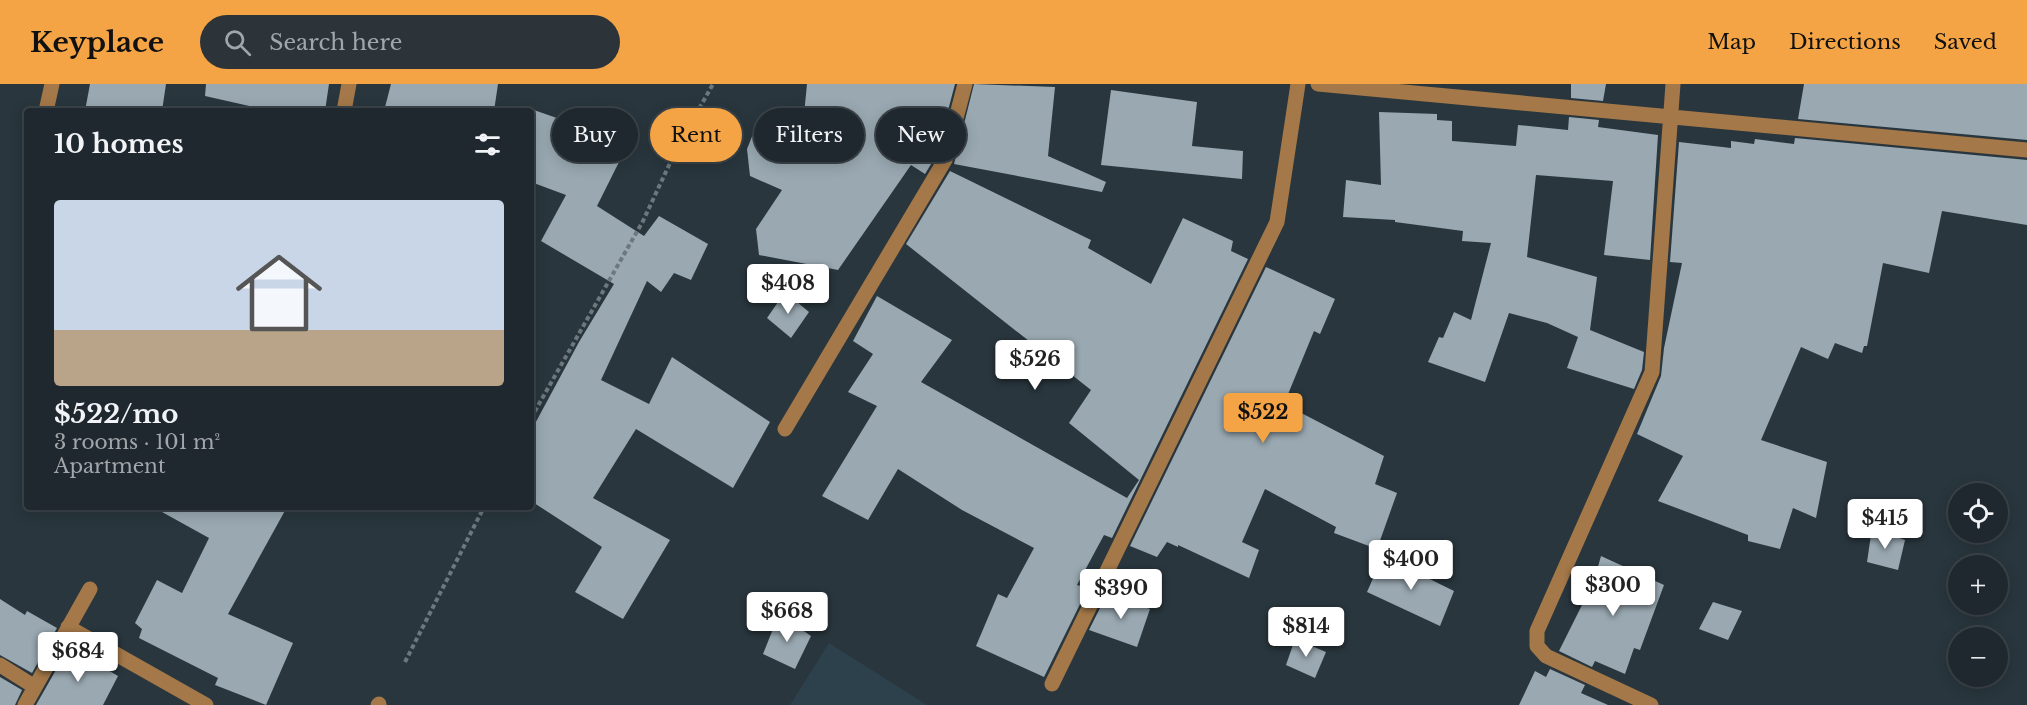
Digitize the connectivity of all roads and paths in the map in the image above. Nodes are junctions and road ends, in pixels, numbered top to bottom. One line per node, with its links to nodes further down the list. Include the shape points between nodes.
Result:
1 (52, 84): 8 (street)
2 (349, 84): 9 (street)
3 (713, 84): 12 (path, via 643,221)
4 (965, 84): 13 (street, via 945,160)
5 (1298, 84): 19 (street, via 1277,222)
6 (1318, 84): 10 (street)
7 (1673, 84): 10 (street)
8 (47, 108)
9 (345, 108)
10 (1669, 115): 11 (street); 23 (street, via 1652,372 1538,631 1537,646 1546,656)
11 (2027, 150)
12 (534, 413)
13 (785, 429)
14 (482, 510): 17 (path)
15 (90, 589): 16 (street)
16 (69, 627): 20 (street); 22 (street)
17 (405, 662)
18 (0, 665): 20 (street)
19 (1052, 684)
20 (35, 687): 21 (street)
21 (25, 705)
22 (206, 705)
23 (1651, 705)

